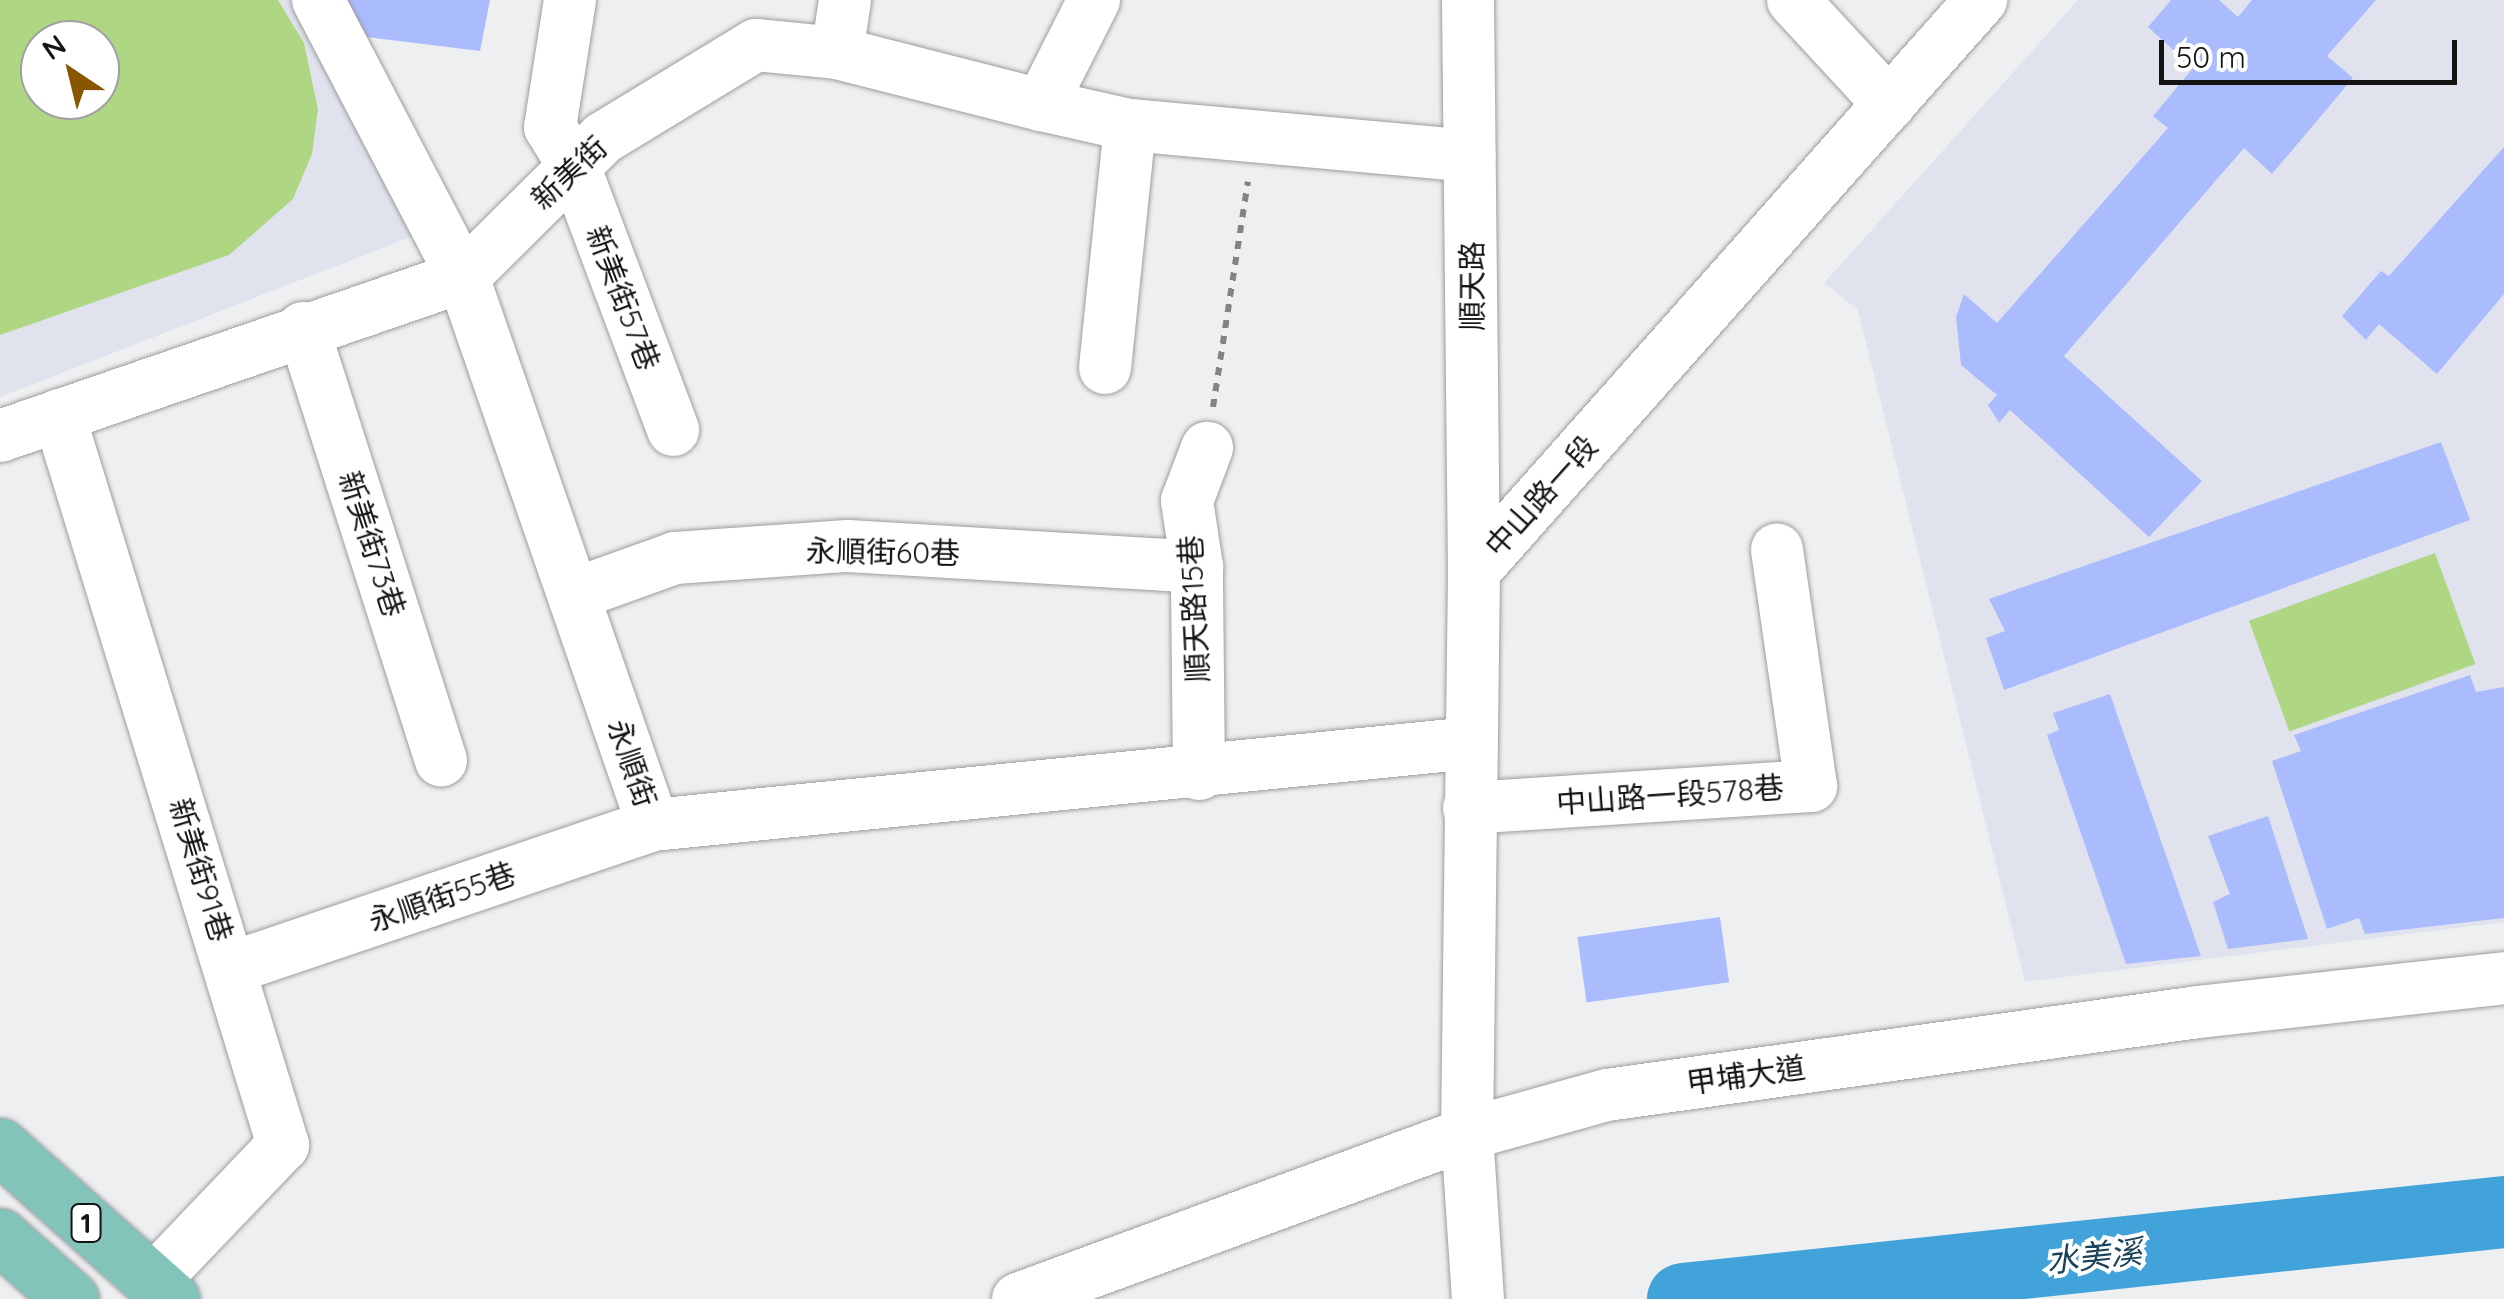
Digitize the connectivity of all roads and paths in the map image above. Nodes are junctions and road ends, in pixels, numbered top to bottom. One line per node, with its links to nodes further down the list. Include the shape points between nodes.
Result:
1 (318, 0): 15 (street, 永順街)
2 (570, 0): 14 (street, 新美街57巷, via 550,127)
3 (846, 0): 8 (street)
4 (1094, 0): 10 (street)
5 (1468, 0): 13 (street, 順天路)
6 (1793, 0): 9 (street)
7 (1982, 0): 9 (street, 中山路一段)
8 (837, 53): 10 (street, 新美街); 14 (street, 新美街, via 756,44 604,138)
9 (1890, 104): 24 (street, 中山路一段)
10 (1041, 106): 11 (street, 新美街)
11 (1130, 125): 12 (street, 新美街); 17 (street)
12 (1254, 139): 13 (street); 21 (path)
13 (1470, 156): 24 (street, 順天路)
14 (574, 166): 15 (street, 新美街); 19 (street, 新美街57巷)
15 (463, 277): 16 (street, 新美街); 25 (street, 永順街)
16 (303, 328): 18 (street, 新美街); 27 (street, 新美街73巷)
17 (1105, 368)
18 (60, 416): 20 (street, 新美街); 32 (street, 新美街91巷)
19 (673, 430)
20 (0, 436)
21 (1207, 448): 23 (street, 順天路15巷, via 1187,500)
22 (1777, 549): 29 (street, 中山路一段578巷, via 1811,786)
23 (1197, 567): 25 (street, 永順街60巷, via 848,546 676,558); 28 (street, 順天路15巷)
24 (1474, 571): 26 (street, 中山路一段)
25 (575, 594): 30 (street, 永順街)
26 (1471, 742): 28 (street, 永順街); 29 (street, 中山路一段)
27 (441, 760)
28 (1198, 774): 30 (street, 永順街)
29 (1469, 808): 35 (street, 中山路一段)
30 (653, 825): 32 (street, 永順街55巷)
31 (2504, 941): 34 (street, via 2305,966)
32 (232, 968): 38 (street, 新美街91巷, via 283,1145)
33 (2504, 978): 34 (street, 甲埔大道)
34 (2198, 1012): 35 (street, 甲埔大道, via 1608,1095)
35 (1467, 1134): 40 (street, 甲埔大道); 41 (street, 中山路一段)
36 (0, 1146): 38 (main road, 1)
37 (0, 1236): 39 (main road, 1)
38 (162, 1290)
39 (71, 1299)
40 (1018, 1299)
41 (1478, 1299)

